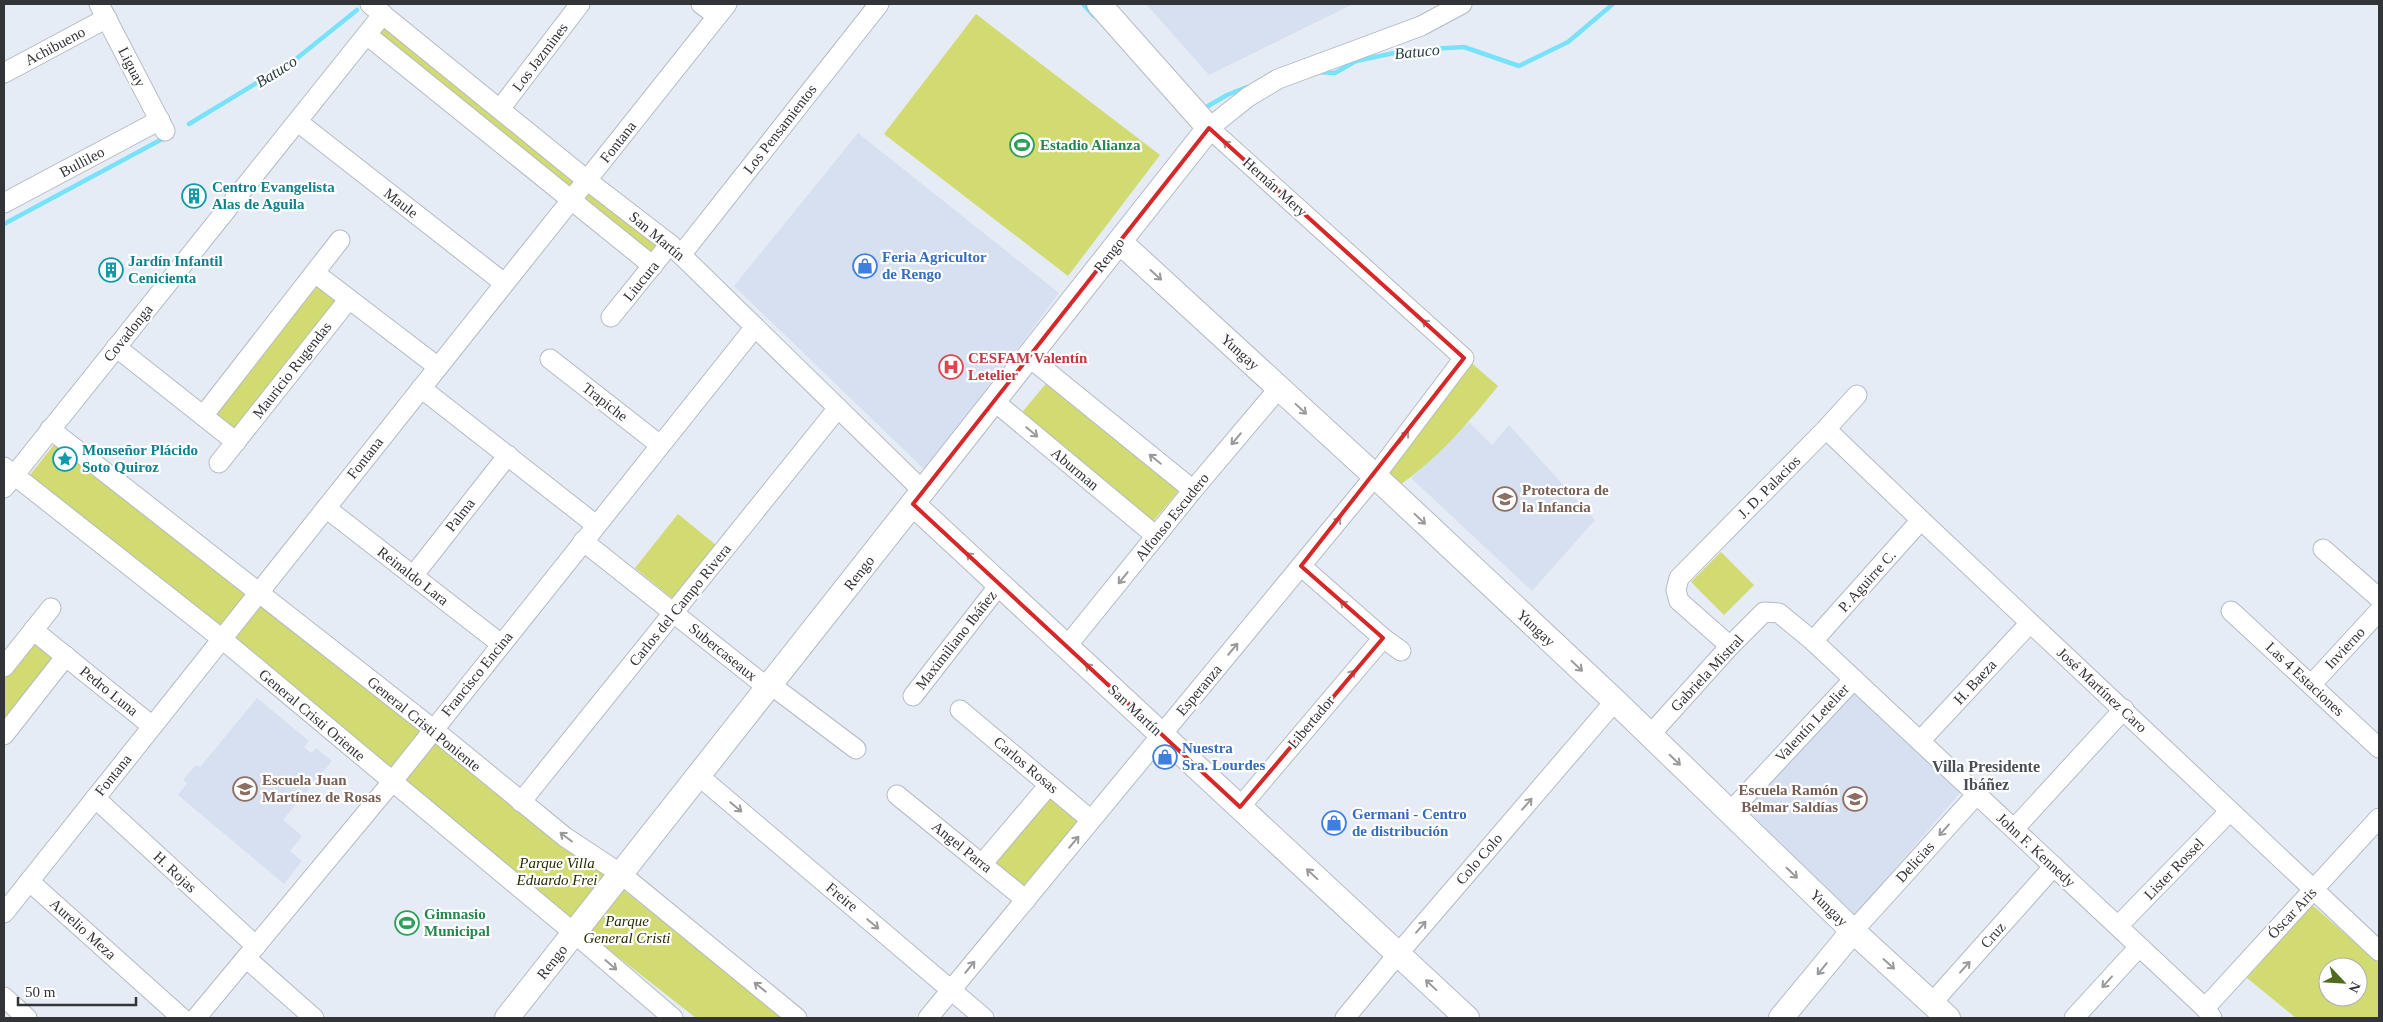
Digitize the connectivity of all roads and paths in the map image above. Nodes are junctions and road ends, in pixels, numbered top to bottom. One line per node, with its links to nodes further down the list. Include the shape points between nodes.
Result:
1 (580, 4): 11 (street, Los Jazmines)
2 (701, 4): 7 (street)
3 (879, 4): 20 (street, Los Pensamientos)
4 (1099, 4): 14 (main road, Hernán Mery)
5 (1462, 4): 14 (street, via 1421,26 1278,80 1248,97)
6 (376, 9): 9 (street, Covadonga); 11 (street, San Martín)
7 (722, 10): 15 (street, Fontana)
8 (103, 11): 10 (street, Achibueno); 13 (street, Liguay)
9 (367, 35): 12 (street, Covadonga); 16 (street, San Martín)
10 (4, 73)
11 (500, 109): 15 (street, San Martín)
12 (298, 122): 23 (street, Maule); 27 (street, Covadonga)
13 (162, 126): 17 (street, Bullileo)
14 (1209, 128): 19 (main road, Rengo); 29 (street, Hernán Mery, one-way to 14)
15 (588, 181): 16 (street, Fontana); 20 (street, San Martín)
16 (572, 199): 21 (street, San Martín); 23 (street, Fontana)
17 (4, 204)
18 (340, 240): 22 (street)
19 (1120, 242): 28 (main road, Rengo); 33 (main road, Yungay, one-way to 33)
20 (675, 250): 21 (street, Liucura); 26 (street, San Martín)
21 (653, 266): 25 (street, Liucura)
22 (315, 273): 24 (street); 37 (street)
23 (504, 283): 31 (street, Fontana)
24 (349, 299): 31 (street); 40 (street, Mauricio Rugendas)
25 (611, 317)
26 (755, 327): 36 (street, San Martín); 41 (street, Francisco Encina)
27 (116, 347): 37 (street); 38 (street, Covadonga)
28 (1029, 357): 35 (main road, Rengo); 46 (street, one-way to 28)
29 (1464, 358): 44 (street, Esperanza, one-way to 29)
30 (550, 359): 41 (street, Trapiche)
31 (438, 367): 32 (street, Fontana)
32 (421, 388): 42 (street); 48 (street, Fontana)
33 (1279, 388): 44 (main road, Yungay, one-way to 44); 46 (street, Alfonso Escudero, one-way to 46)
34 (1857, 395): 39 (street, J. D. Palacios)
35 (994, 401): 47 (main road, Rengo); 51 (street, Aburman, one-way to 51)
36 (838, 408): 47 (street, San Martín); 63 (street, Carlos del Campo Rivera)
37 (203, 416): 40 (street)
38 (50, 429): 45 (street, Covadonga); 57 (street, General Cristi Poniente)
39 (1826, 429): 49 (street, José Martínez Caro); 71 (street, J. D. Palacios, via 1679,578 1676,590 1679,601)
40 (236, 442): 43 (street, Mauricio Rugendas)
41 (660, 444): 50 (street, Francisco Encina)
42 (508, 455): 50 (street); 55 (street, Palma)
43 (219, 464)
44 (1375, 476): 54 (street, Esperanza, one-way to 44); 79 (main road, Yungay, one-way to 79)
45 (7, 477): 67 (street, General Cristi Oriente)
46 (1193, 490): 51 (street, Alfonso Escudero)
47 (918, 498): 56 (main road, San Martín, one-way to 47); 77 (main road, Rengo)
48 (326, 508): 55 (street, Reinaldo Lara); 57 (street, Fontana)
49 (1921, 520): 64 (street, José Martínez Caro); 68 (street, P. Aguirre C.)
50 (596, 524): 52 (street, Francisco Encina)
51 (1156, 536): 70 (street, Alfonso Escudero, one-way to 70)
52 (583, 541): 63 (street, Subercaseaux); 69 (street, Francisco Encina)
53 (2323, 549): 58 (street)
54 (1301, 566): 66 (street, one-way to 54); 84 (street, Esperanza, one-way to 54)
55 (413, 576): 69 (street, Reinaldo Lara)
56 (1000, 584): 70 (main road, San Martín); 78 (street, Maximiliano Ibáñez)
57 (258, 594): 67 (street, Fontana); 83 (street, General Cristi Poniente)
58 (2379, 598)
59 (51, 608): 65 (street)
60 (2231, 611): 76 (street, Las 4 Estaciones)
61 (2379, 611): 76 (street, Invierno)
62 (1764, 612): 68 (street, John F. Kennedy, via 1779,613); 71 (street, Gabriela Mistral)
63 (674, 613): 77 (street, Subercaseaux); 96 (street, Carlos del Campo Rivera)
64 (2030, 623): 81 (street, José Martínez Caro); 87 (street, H. Baeza)
65 (33, 630): 73 (street, Pedro Luna); 74 (street)
66 (1382, 638): 72 (street); 97 (street, Libertador, one-way to 66)
67 (222, 640): 82 (street, Fontana); 91 (street, General Cristi Oriente)
68 (1813, 641): 75 (street, John F. Kennedy)
69 (501, 644): 83 (street, Francisco Encina)
70 (1067, 646): 84 (main road, San Martín, one-way to 70)
71 (1730, 646): 86 (street, Gabriela Mistral)
72 (1401, 651)
73 (66, 656): 82 (street, Pedro Luna); 85 (street, Pedro Luna)
74 (4, 667)
75 (1854, 679): 87 (street, John F. Kennedy); 99 (street, Valentín Letelier)
76 (2311, 685): 88 (street, Las 4 Estaciones)
77 (769, 686): 89 (street, Subercaseaux); 90 (main road, Rengo)
78 (912, 696)
79 (1615, 702): 86 (main road, Yungay); 116 (street, Colo Colo, one-way to 79)
80 (960, 710): 92 (street, Carlos Rosas)
81 (2124, 710): 98 (street, José Martínez Caro); 102 (street)
82 (152, 726): 95 (street, Fontana)
83 (433, 729): 91 (street, Francisco Encina); 96 (street, General Cristi Poniente)
84 (1162, 734): 97 (main road, San Martín); 101 (street, Esperanza)
85 (4, 735)
86 (1650, 735): 99 (main road, Yungay, one-way to 99)
87 (1920, 741): 93 (street, John F. Kennedy)
88 (2379, 748)
89 (856, 749)
90 (699, 776): 105 (main road, Rengo); 117 (street, Freire, one-way to 117)
91 (392, 782): 112 (street, General Cristi Oriente); 115 (street, Francisco Encina)
92 (1049, 785): 101 (street, Carlos Rosas); 103 (street)
93 (1977, 794): 102 (street, John F. Kennedy); 111 (street, Delicias, one-way to 111)
94 (898, 795): 103 (street, Angel Parra)
95 (95, 798): 106 (street, Fontana); 115 (street, H. Rojas)
96 (522, 802): 105 (street, General Cristi Poniente, one-way to 96, via 571,841)
97 (1240, 808): 116 (main road, San Martín, one-way to 97)
98 (2230, 811): 107 (street, José Martínez Caro); 110 (street, Lister Rossel)
99 (1730, 812): 111 (main road, Yungay, one-way to 111)
100 (2379, 818): 107 (street, Óscar Aris)
101 (1091, 820): 108 (street, Esperanza, one-way to 101)
102 (2014, 829): 104 (street, John F. Kennedy)
103 (982, 864): 108 (street, Angel Parra)
104 (2054, 866): 110 (street, John F. Kennedy); 119 (street, Cruz, one-way to 104)
105 (621, 874): 112 (main road, Rengo); 127 (street, General Cristi Poniente, one-way to 105)
106 (30, 880): 109 (street, Fontana); 122 (street, Aurelio Meza)
107 (2314, 889): 114 (street, José Martínez Caro); 120 (street, Óscar Aris)
108 (1026, 900): 117 (street, Esperanza, one-way to 108)
109 (4, 912)
110 (2118, 926): 113 (street, John F. Kennedy)
111 (1853, 931): 119 (main road, Yungay, one-way to 119); 132 (main road, one-way to 132)
112 (574, 933): 125 (main road, Rengo); 126 (street, General Cristi Oriente, one-way to 126)
113 (2139, 947): 120 (street, John F. Kennedy); 133 (street, one-way to 133)
114 (2379, 950)
115 (251, 952): 123 (street, Francisco Encina); 124 (street, H. Rojas)
116 (1398, 954): 130 (street, Colo Colo); 131 (main road, San Martín, one-way to 116)
117 (952, 990): 128 (street, Esperanza); 129 (street, Freire)
118 (4, 997): 121 (street)
119 (1940, 1011)
120 (2208, 1013)
121 (27, 1018)
122 (182, 1018)
123 (196, 1018)
124 (314, 1018)
125 (507, 1018)
126 (673, 1018)
127 (797, 1018)
128 (928, 1018)
129 (984, 1018)
130 (1345, 1018)
131 (1467, 1018)
132 (1781, 1018)
133 (2074, 1018)

